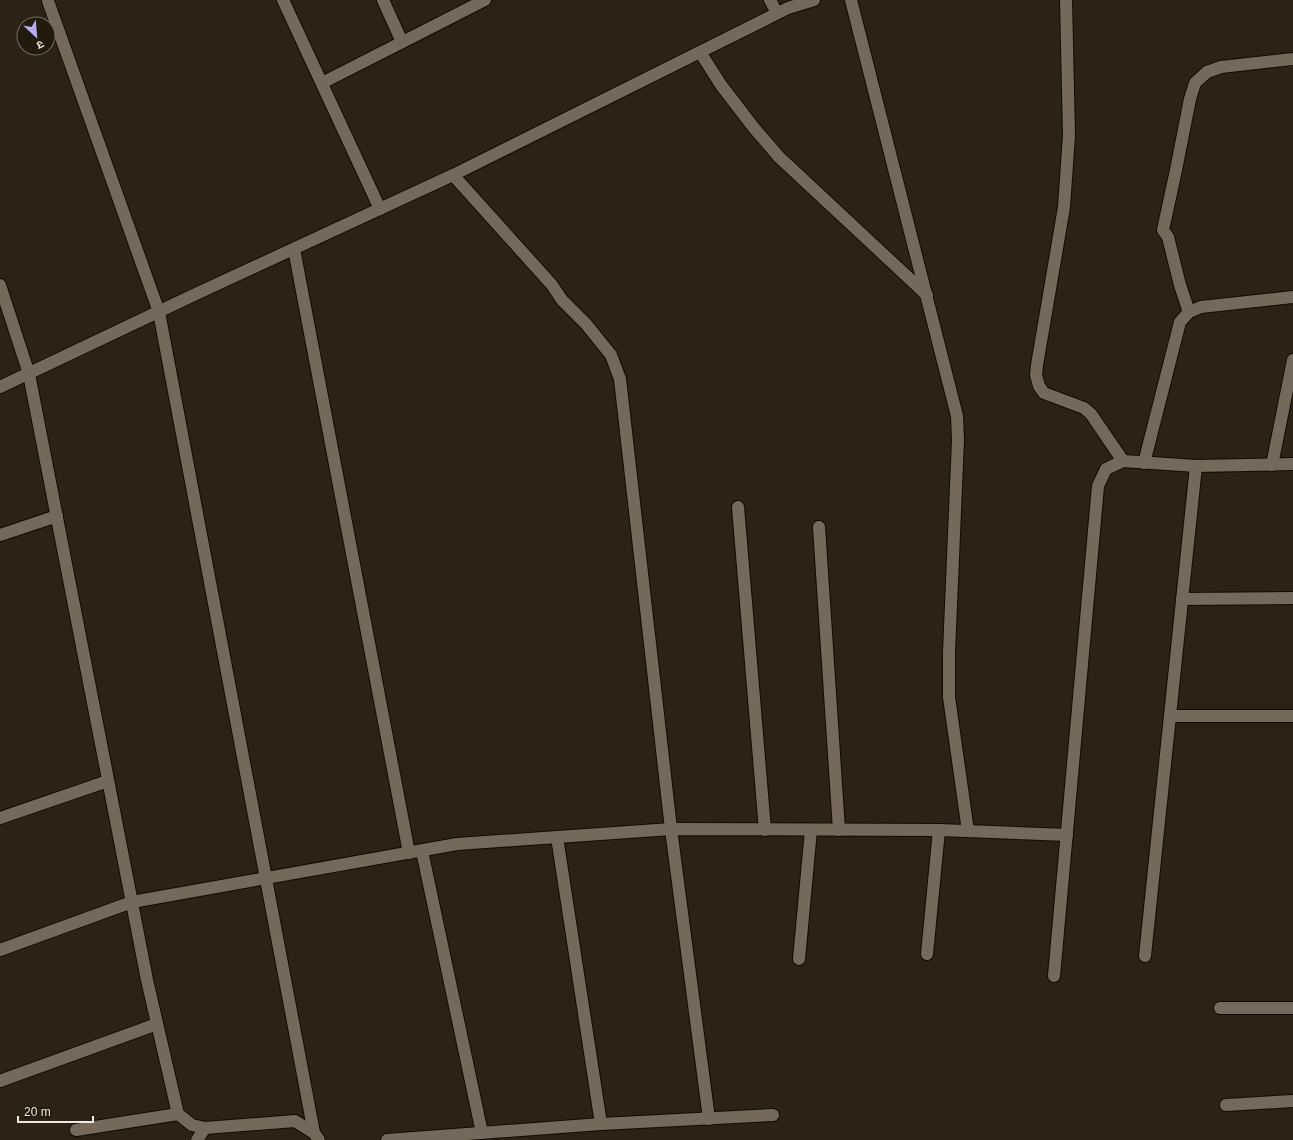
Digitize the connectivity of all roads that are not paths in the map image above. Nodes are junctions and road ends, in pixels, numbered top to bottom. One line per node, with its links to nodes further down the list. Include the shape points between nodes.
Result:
1 (283, 0): 13 (street)
2 (383, 0): 10 (street)
3 (485, 0): 10 (street)
4 (770, 0): 9 (street)
5 (814, 0): 9 (street)
6 (851, 0): 18 (street)
7 (1066, 0): 25 (street, via 1069,135 1064,207 1036,375 1038,386 1044,393 1084,408 1091,414)
8 (48, 1): 20 (street)
9 (778, 13): 11 (street)
10 (402, 42): 13 (street)
11 (700, 52): 14 (street); 18 (street, via 721,85 779,157)
12 (1293, 59): 21 (street, via 1221,67 1207,72 1195,83 1163,230 1168,237)
13 (322, 83): 15 (street)
14 (453, 175): 15 (street); 40 (street, via 586,324 611,355 620,379)
15 (380, 209): 16 (street)
16 (294, 249): 20 (street); 49 (street)
17 (0, 285): 23 (street)
18 (927, 295): 45 (street, via 957,416 949,652 950,697)
19 (1293, 298): 21 (street, via 1201,307)
20 (159, 312): 23 (street); 50 (street)
21 (1189, 312): 26 (street, via 1180,322)
22 (1293, 360): 28 (street)
23 (29, 374): 24 (street); 31 (street)
24 (0, 387)
25 (1124, 461): 26 (street); 46 (street, via 1106,469 1098,486)
26 (1144, 463): 29 (street)
27 (1293, 464): 28 (street)
28 (1272, 465): 29 (street)
29 (1196, 466): 35 (street)
30 (738, 507): 41 (street)
31 (57, 516): 33 (street); 38 (street)
32 (819, 527): 43 (street)
33 (0, 535)
34 (1293, 598): 35 (street)
35 (1182, 599): 36 (street)
36 (1170, 716): 37 (street); 54 (street)
37 (1293, 716)
38 (108, 782): 39 (street); 51 (street)
39 (0, 818)
40 (671, 830): 41 (street); 47 (street); 65 (street)
41 (765, 830): 42 (street)
42 (812, 830): 43 (street); 55 (street)
43 (839, 830): 44 (street)
44 (939, 830): 45 (street); 53 (street)
45 (968, 831): 46 (street)
46 (1067, 835): 56 (street)
47 (556, 837): 48 (street, via 457,844); 66 (street)
48 (422, 851): 49 (street); 69 (street)
49 (409, 853): 50 (street)
50 (266, 878): 51 (street); 70 (street)
51 (132, 902): 52 (street); 59 (street)
52 (0, 950)
53 (927, 954)
54 (1145, 956)
55 (799, 959)
56 (1054, 976)
57 (1220, 1008): 58 (street)
58 (1293, 1008)
59 (157, 1024): 60 (street); 63 (street)
60 (0, 1081)
61 (1293, 1101): 62 (street)
62 (1226, 1105)
63 (178, 1114): 67 (street, via 192,1125); 68 (street)
64 (774, 1115): 65 (street)
65 (709, 1118): 66 (street)
66 (601, 1124): 69 (street)
67 (205, 1128): 70 (street, via 295,1121); 71 (street)
68 (76, 1130)
69 (482, 1133): 72 (street)
70 (317, 1136)
71 (197, 1140)
72 (387, 1140)

